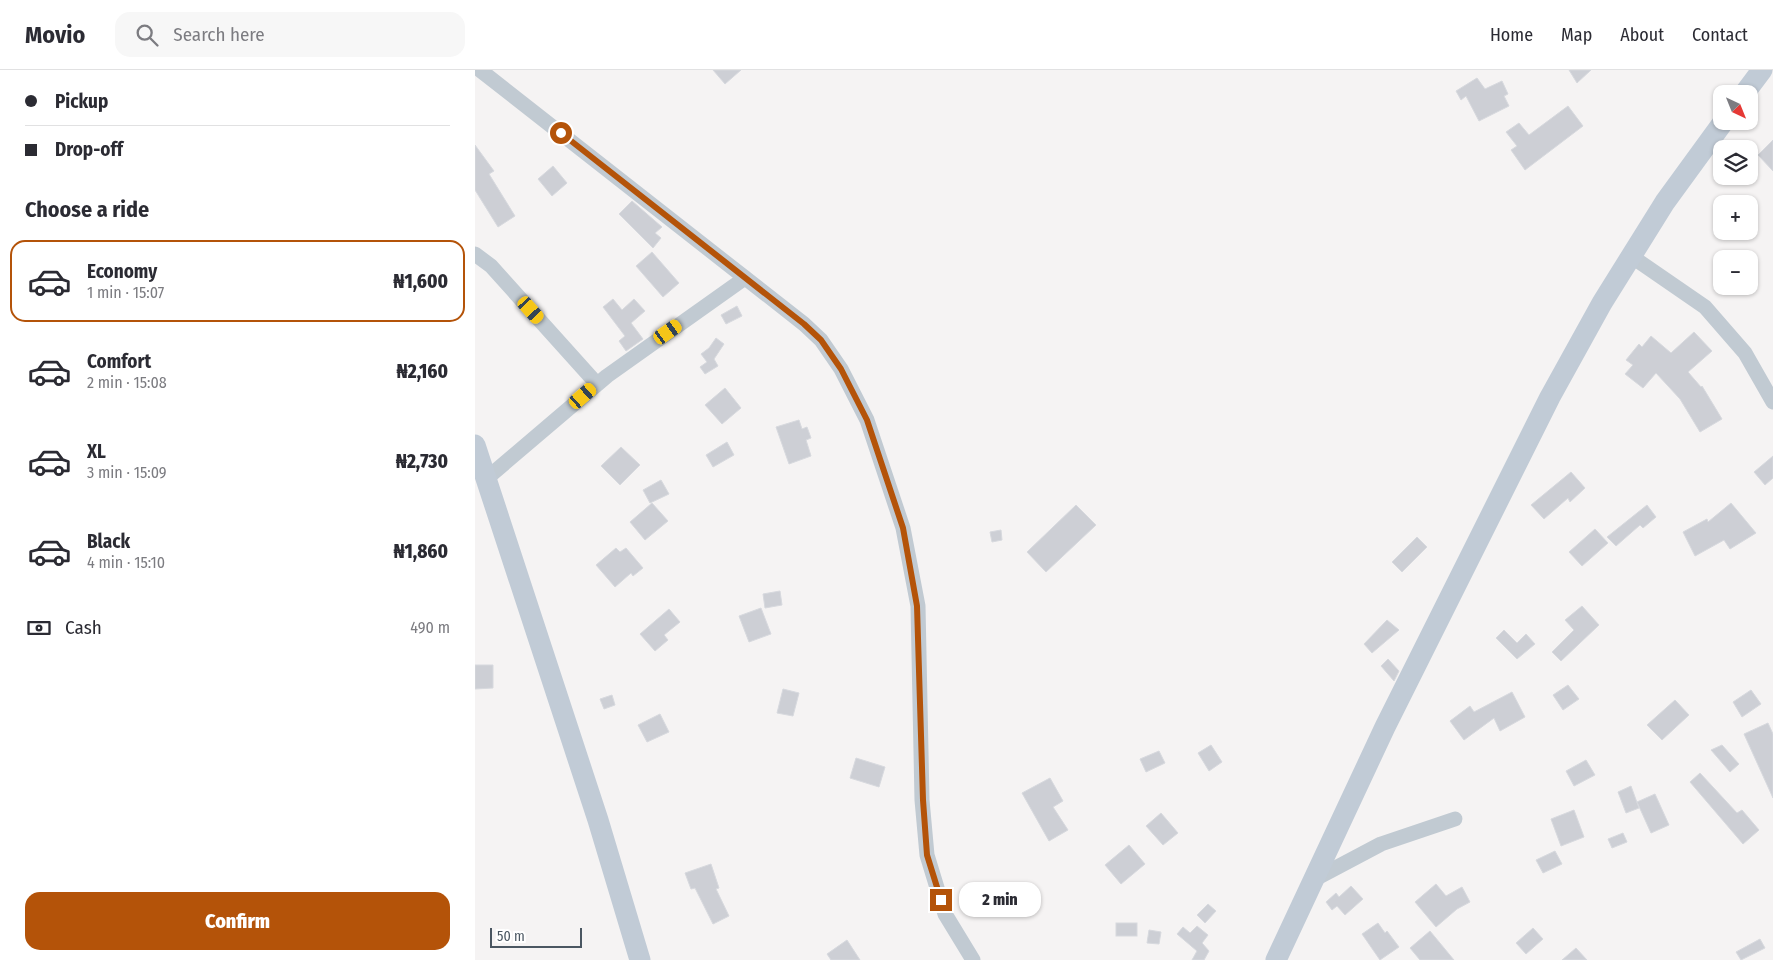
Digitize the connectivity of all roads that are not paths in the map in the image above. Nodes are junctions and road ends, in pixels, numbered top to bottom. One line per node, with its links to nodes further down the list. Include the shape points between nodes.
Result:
1 (480, 70): 7 (street)
2 (1762, 70): 3 (street)
3 (1751, 85)
4 (1717, 130): 6 (street, via 1665,202)
5 (475, 254): 8 (street, via 491,266)
6 (1631, 256): 9 (street, via 1705,307 1745,353); 13 (street, via 1550,396)
7 (745, 278): 8 (street); 15 (street, via 821,340 841,369 867,420 903,528 917,606 927,855 945,914)
8 (597, 384): 11 (street)
9 (1773, 402)
10 (475, 445): 11 (street)
11 (486, 479): 14 (street)
12 (1455, 819): 13 (street, via 1381,844)
13 (1313, 880): 16 (street)
14 (641, 960)
15 (973, 960)
16 (1276, 960)

